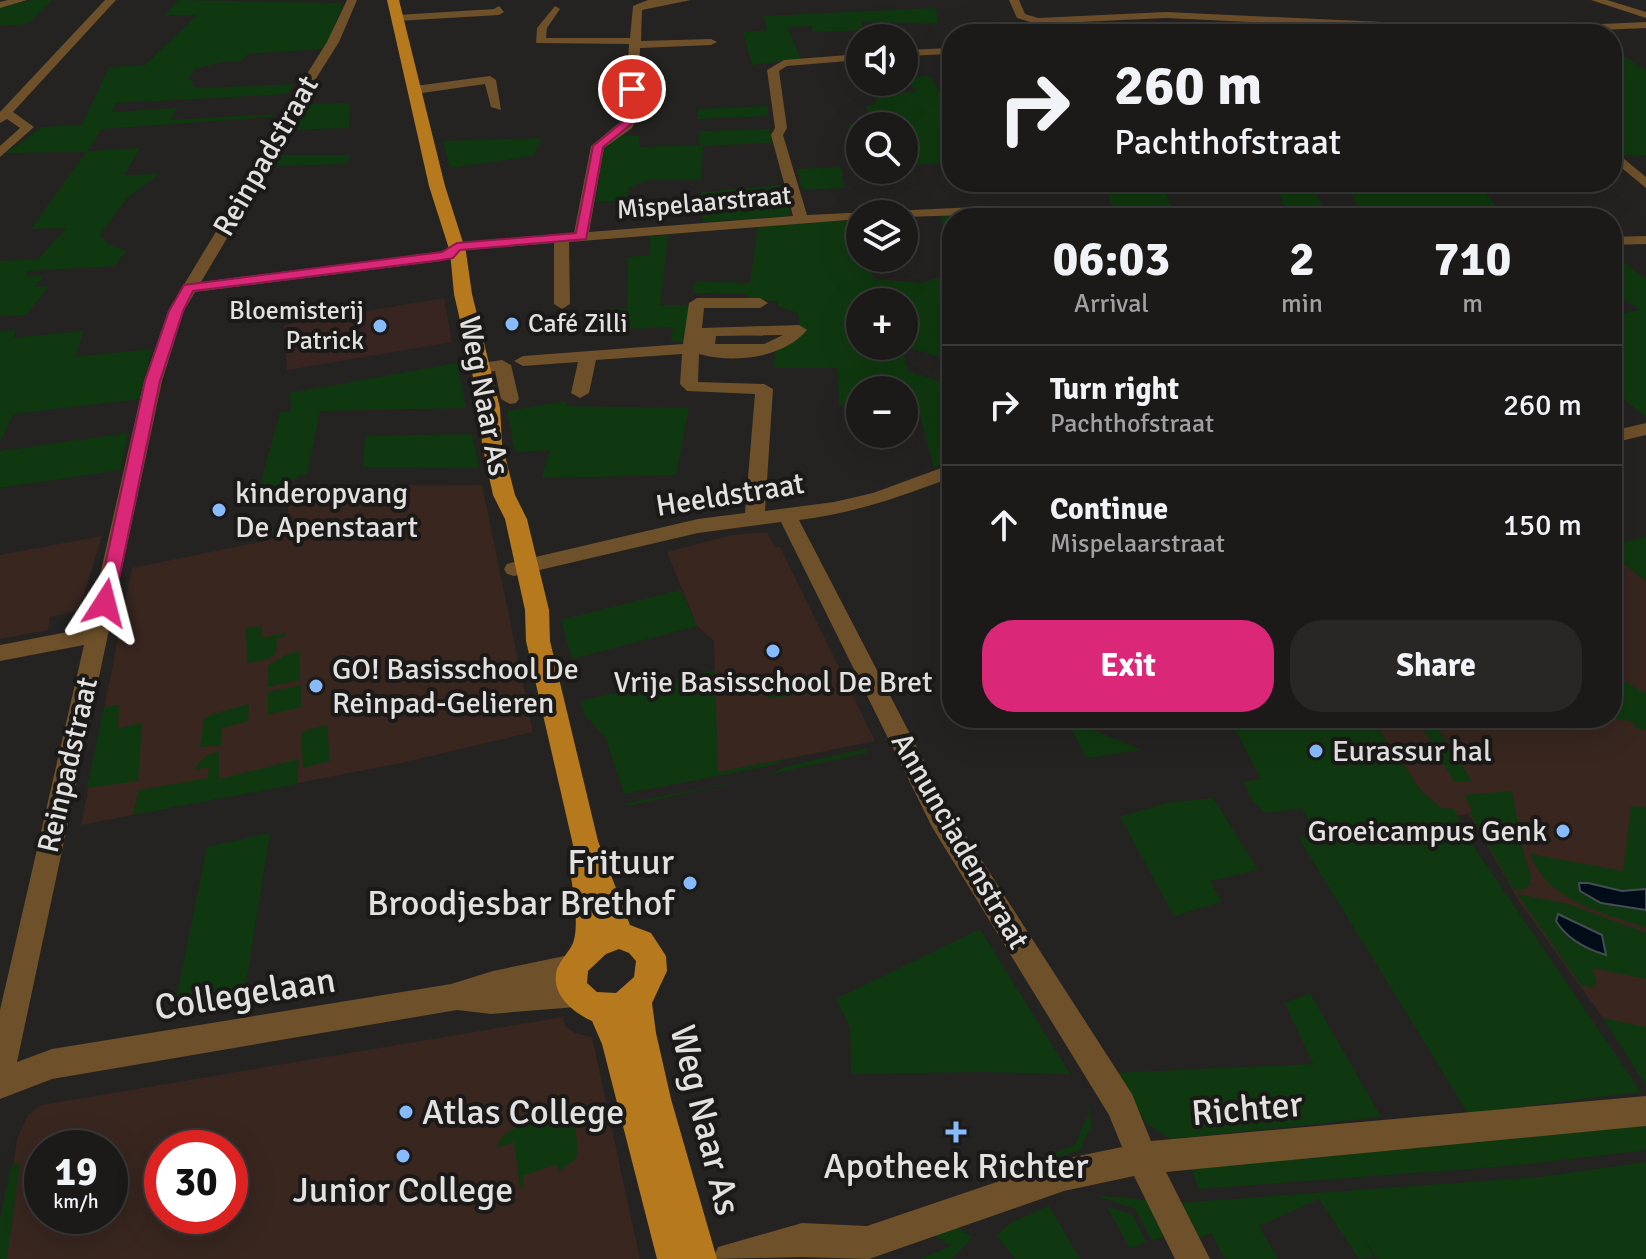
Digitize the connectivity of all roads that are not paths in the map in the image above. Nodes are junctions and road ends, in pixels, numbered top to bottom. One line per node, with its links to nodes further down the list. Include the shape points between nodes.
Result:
1 (22, 0): 8 (street)
2 (111, 0): 25 (street)
3 (352, 0): 38 (street, Reinpadstraat, via 333,42 277,131 279,139)
4 (393, 0): 12 (main road, Weg Naar As)
5 (686, 0): 19 (street, via 637,8)
6 (1014, 0): 13 (street, via 1021,16)
7 (1596, 0): 11 (street)
8 (0, 5)
9 (499, 9): 12 (street)
10 (555, 9): 19 (street, via 540,41)
11 (1646, 15)
12 (397, 18): 23 (main road, Weg Naar As)
13 (1037, 21): 14 (street); 15 (street, via 1166,15)
14 (1035, 24)
15 (1360, 24)
16 (1646, 25): 17 (street)
17 (1622, 26)
18 (711, 41): 19 (street)
19 (635, 43): 33 (street, via 631,118 598,146)
20 (942, 51): 21 (street)
21 (918, 52)
22 (846, 58): 32 (street, via 784,63 773,70 781,128 777,135)
23 (415, 90): 24 (street, via 490,80); 37 (main road, Weg Naar As, via 444,211 443,234)
24 (497, 107)
25 (2, 119): 26 (street, via 13,132 23,132)
26 (0, 153)
27 (1622, 162): 28 (street)
28 (1646, 184)
29 (918, 212): 30 (street)
30 (942, 212)
31 (846, 216): 32 (street, Mispelaarstraat)
32 (801, 219): 33 (street, Mispelaarstraat)
33 (581, 237): 34 (street, Mispelaarstraat)
34 (561, 238): 37 (street, Mispelaarstraat); 40 (street)
35 (1646, 240): 36 (street)
36 (1622, 241)
37 (453, 251): 38 (street, Mispelaarstraat); 46 (main road, Weg Naar As, via 454,279 463,294)
38 (189, 288): 55 (street, Reinpadstraat, via 153,381)
39 (760, 303): 42 (street, via 697,303)
40 (562, 304)
41 (791, 332): 42 (street)
42 (700, 342): 43 (street); 44 (street); 53 (street, via 689,384 693,387 764,389)
43 (770, 349)
44 (588, 357): 45 (street); 47 (street)
45 (523, 361)
46 (481, 368): 48 (street, via 502,365); 54 (main road, Weg Naar As, via 505,499 516,519)
47 (580, 393)
48 (510, 399)
49 (1646, 429): 50 (street)
50 (1622, 435)
51 (942, 474): 52 (street, Heeldstraat, via 879,498)
52 (788, 517): 53 (street, Heeldstraat); 63 (street, Annunciadenstraat, via 941,819 1121,1105)
53 (755, 519): 54 (street, Heeldstraat, via 698,526)
54 (520, 568): 57 (main road, Weg Naar As, via 523,614 538,641)
55 (96, 634): 56 (street); 61 (street, Reinpadstraat)
56 (0, 653)
57 (584, 841): 58 (main road, Weg Naar As); 59 (main road, Weg Naar As, via 590,923)
58 (619, 935): 59 (main road, via 603,938); 60 (main road, Weg Naar As, via 642,944 651,956 653,972)
59 (585, 979): 60 (main road, Weg Naar As, via 620,1008); 61 (street, Collegelaan, via 491,1000 451,998 52,1064); 65 (main road, Weg Naar As, via 618,1042)
60 (636, 1000): 66 (main road, Weg Naar As, via 662,1136)
61 (6, 1063)
62 (1646, 1111): 63 (street, Richter)
63 (1142, 1158): 64 (street, Richter, via 1064,1175); 68 (street, Annunciadenstraat)
64 (858, 1251): 67 (street, Richter, via 802,1240)
65 (675, 1259)
66 (699, 1259)
67 (730, 1259)
68 (1193, 1259)

